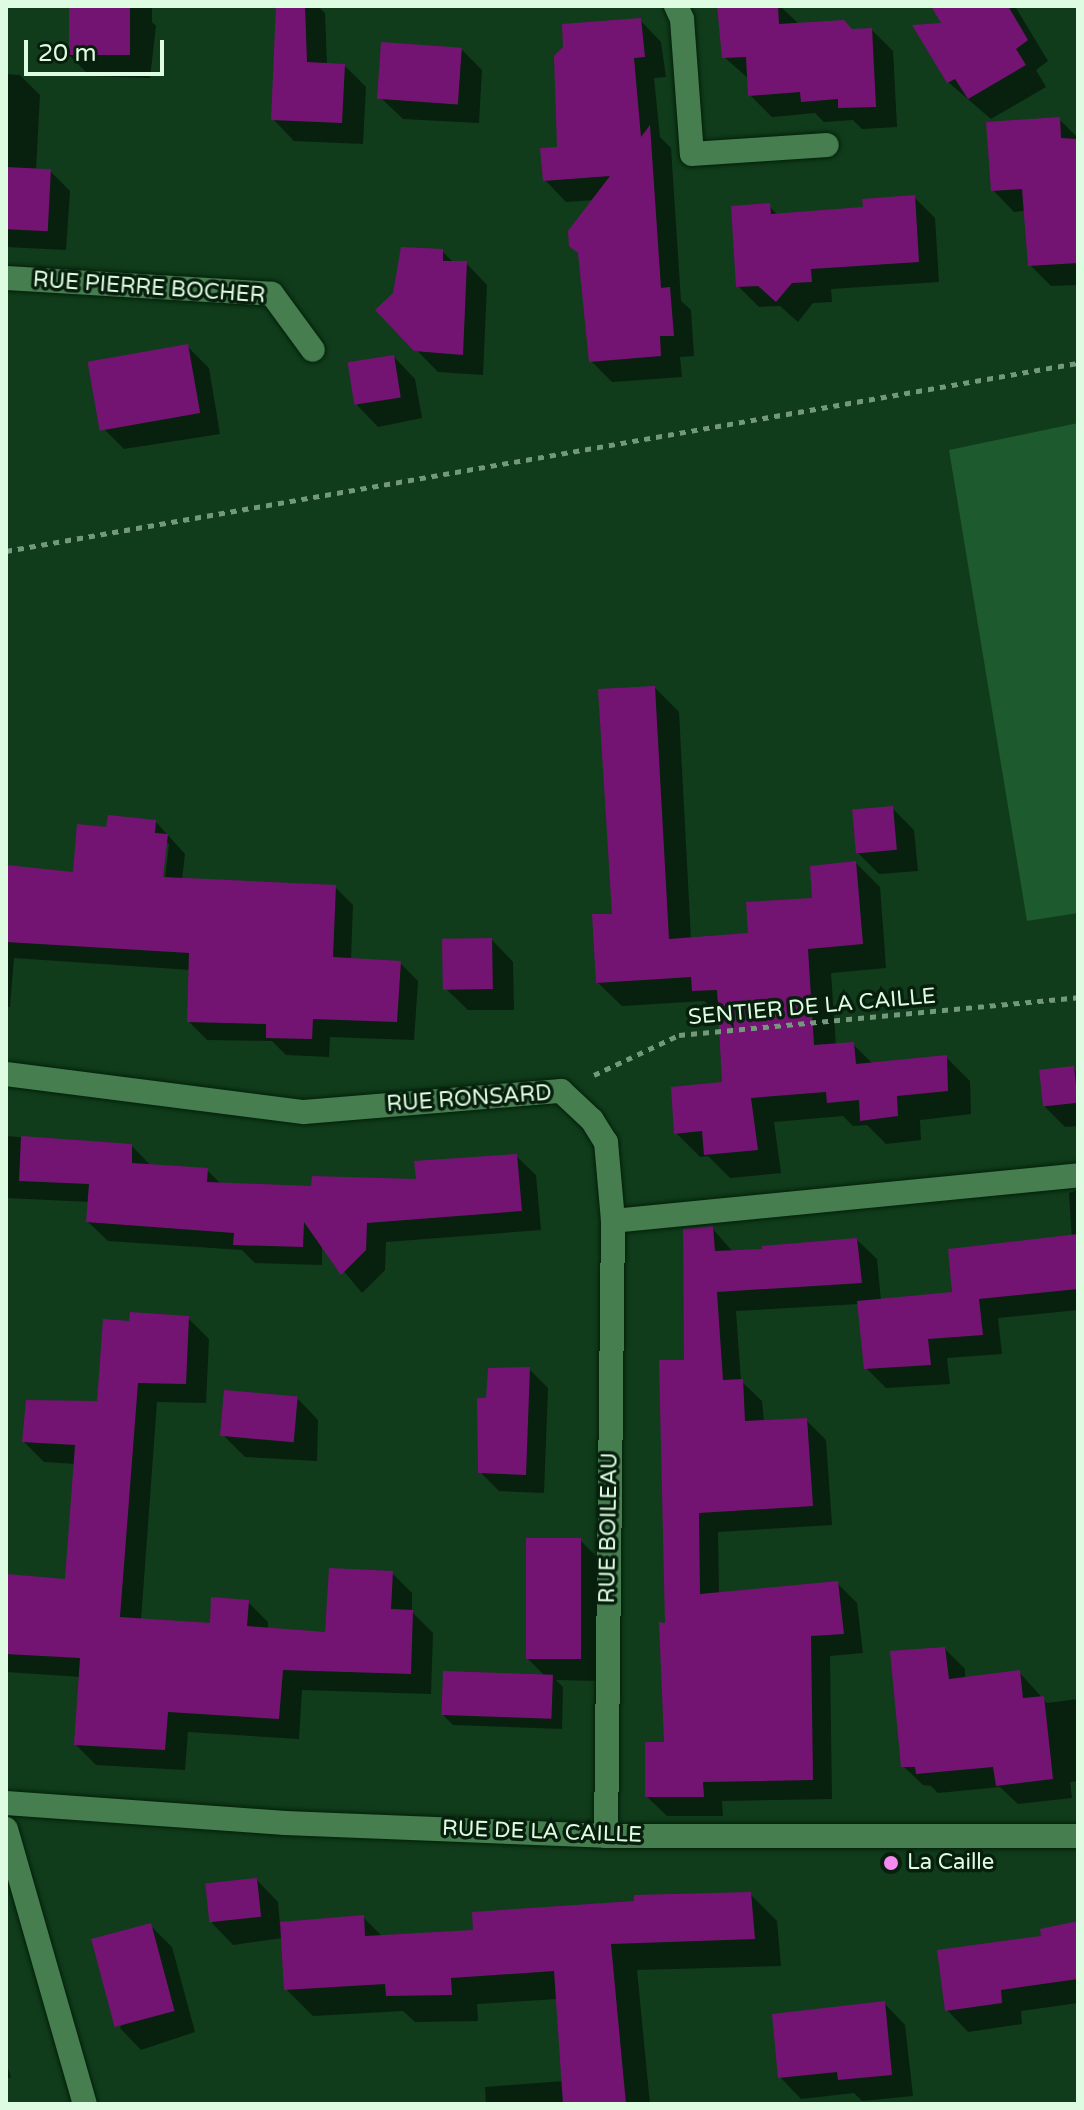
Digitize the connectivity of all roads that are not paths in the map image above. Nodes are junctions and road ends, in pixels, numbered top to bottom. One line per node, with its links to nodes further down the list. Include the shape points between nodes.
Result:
1 (676, 6): 2 (street, via 682,19 692,154)
2 (827, 145)
3 (6, 278): 4 (street, RUE PIERRE BOCHER, via 272,294)
4 (313, 350)
5 (6, 1074): 7 (street, RUE RONSARD, via 304,1112 561,1091 592,1120 606,1142)
6 (1078, 1175): 7 (street)
7 (613, 1221): 10 (street, RUE BOILEAU)
8 (6, 1803): 10 (street, RUE DE LA CAILLE, via 285,1823)
9 (6, 1829): 12 (street)
10 (606, 1836): 11 (street, RUE DE LA CAILLE)
11 (1078, 1836)
12 (85, 2104)

